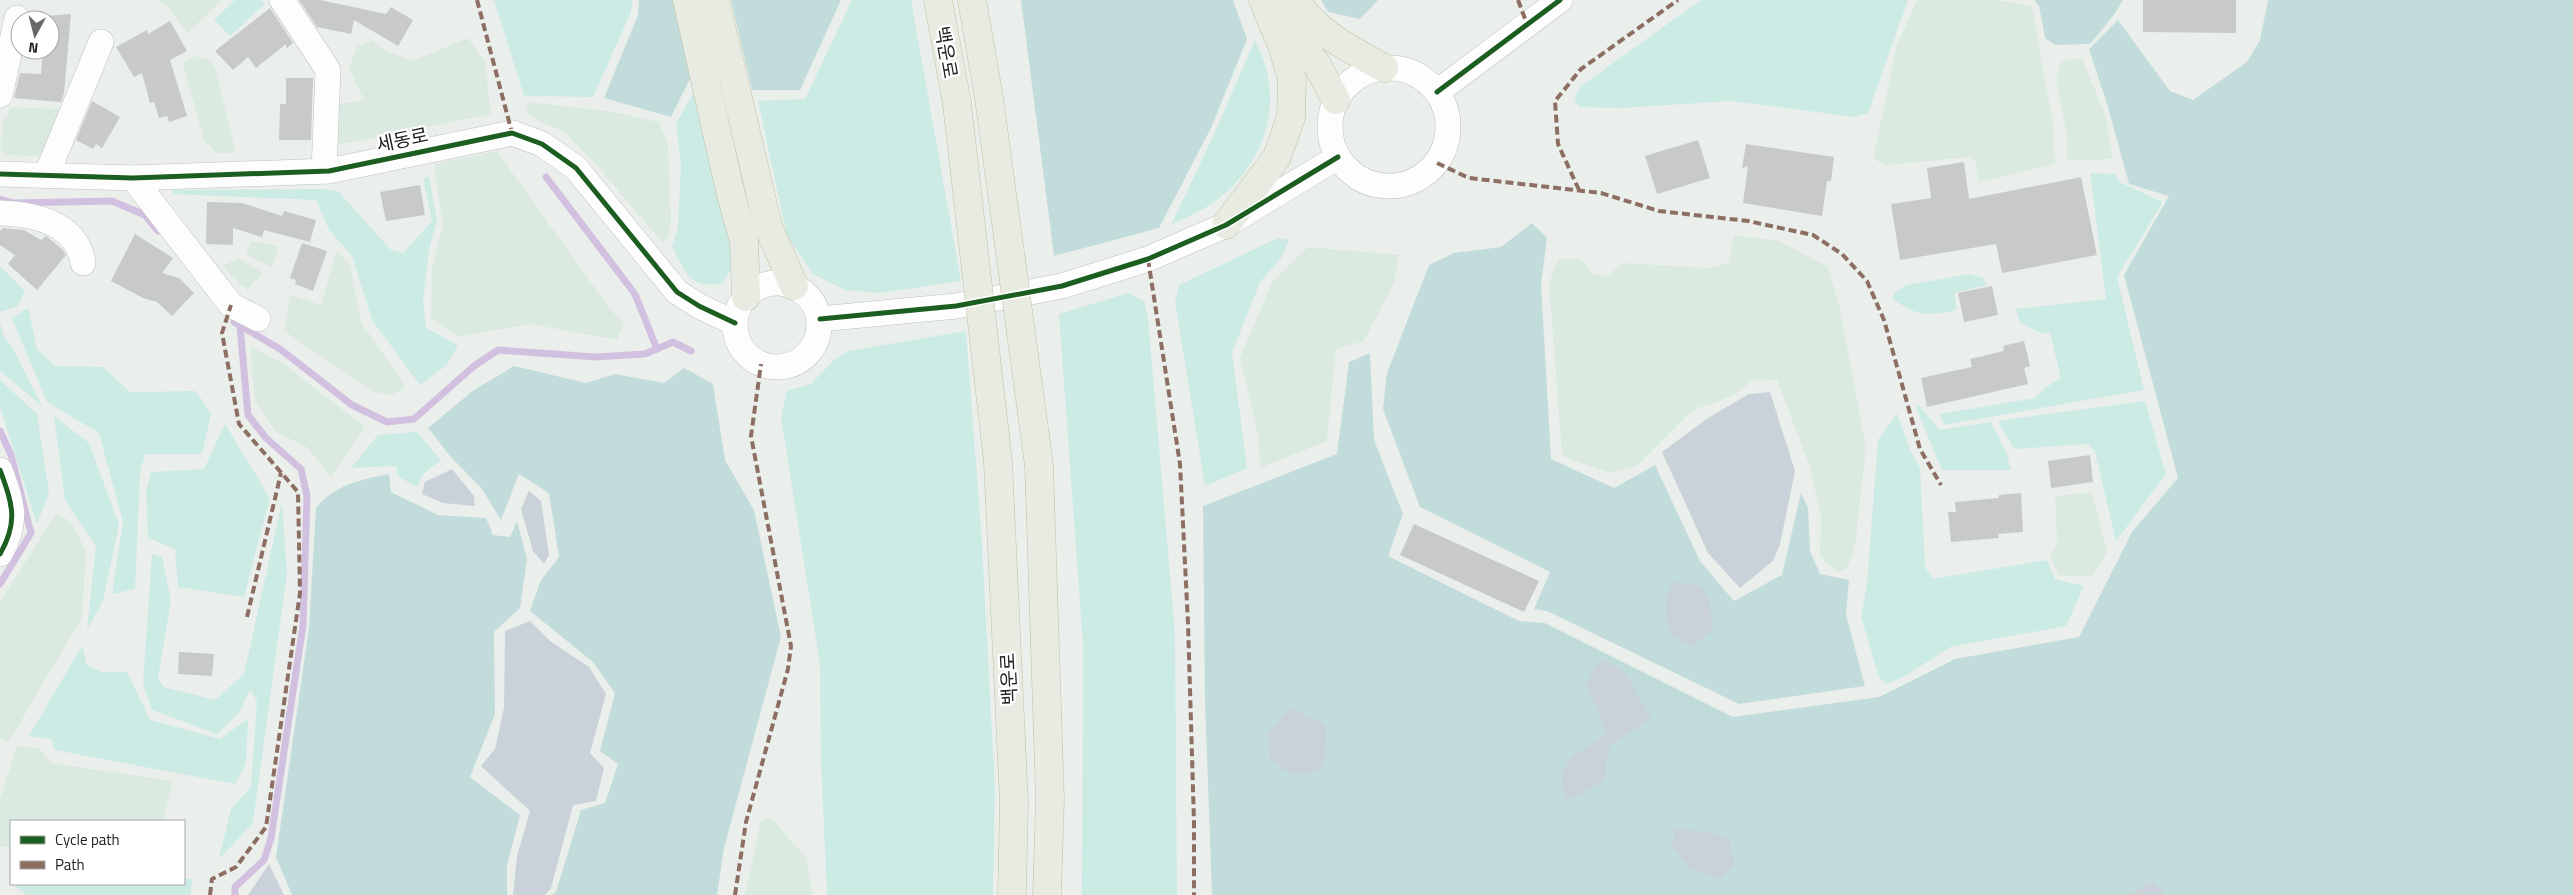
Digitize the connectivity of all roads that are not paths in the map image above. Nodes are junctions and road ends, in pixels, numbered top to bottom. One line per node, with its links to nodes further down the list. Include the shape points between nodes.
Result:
1 (282, 0): 17 (street, via 328,70)
2 (687, 0): 25 (highway, via 744,241)
3 (715, 0): 24 (highway, via 768,226)
4 (938, 0): 31 (highway, 백운로, bridge, via 956,104 998,462 1014,803)
5 (972, 0): 32 (highway, 백운로, bridge, via 989,98 1039,464 1050,799)
6 (1263, 0): 22 (highway, via 1292,79 1291,117 1277,157)
7 (1269, 0): 15 (highway, via 1316,63)
8 (1296, 0): 12 (highway, via 1331,38)
9 (1560, 0): 13 (street)
10 (101, 42): 19 (street)
11 (10, 49): 14 (street)
12 (1384, 68): 13 (street, via 1404,70 1422,78); 15 (street, via 1348,84)
13 (1437, 92): 16 (street, via 1446,108 1449,127 1446,146 1437,163 1422,177 1405,185 1386,187 1367,182 1350,172)
14 (0, 94)
15 (1336, 100): 16 (street, via 1330,119 1331,139)
16 (1338, 157): 22 (street)
17 (324, 171): 20 (street, 세동로); 28 (street, 세동로, via 512,132 542,144 576,168 677,292)
18 (0, 174): 19 (street, 세동로)
19 (46, 176): 20 (street, 세동로)
20 (133, 178): 26 (street, via 231,305)
21 (0, 213): 23 (street, via 23,214 64,228 81,251)
22 (1226, 225): 27 (street, via 1148,259 1062,286 956,306)
23 (83, 263)
24 (794, 286): 25 (street, via 765,285); 27 (street, via 815,305)
25 (746, 297): 28 (street)
26 (258, 319)
27 (820, 319): 28 (street, via 815,346 795,364 782,368 768,367 745,354 738,342)
28 (735, 322)
29 (0, 470): 30 (street, via 11,501 13,523)
30 (0, 554)
31 (1012, 895)
32 (1048, 895)

